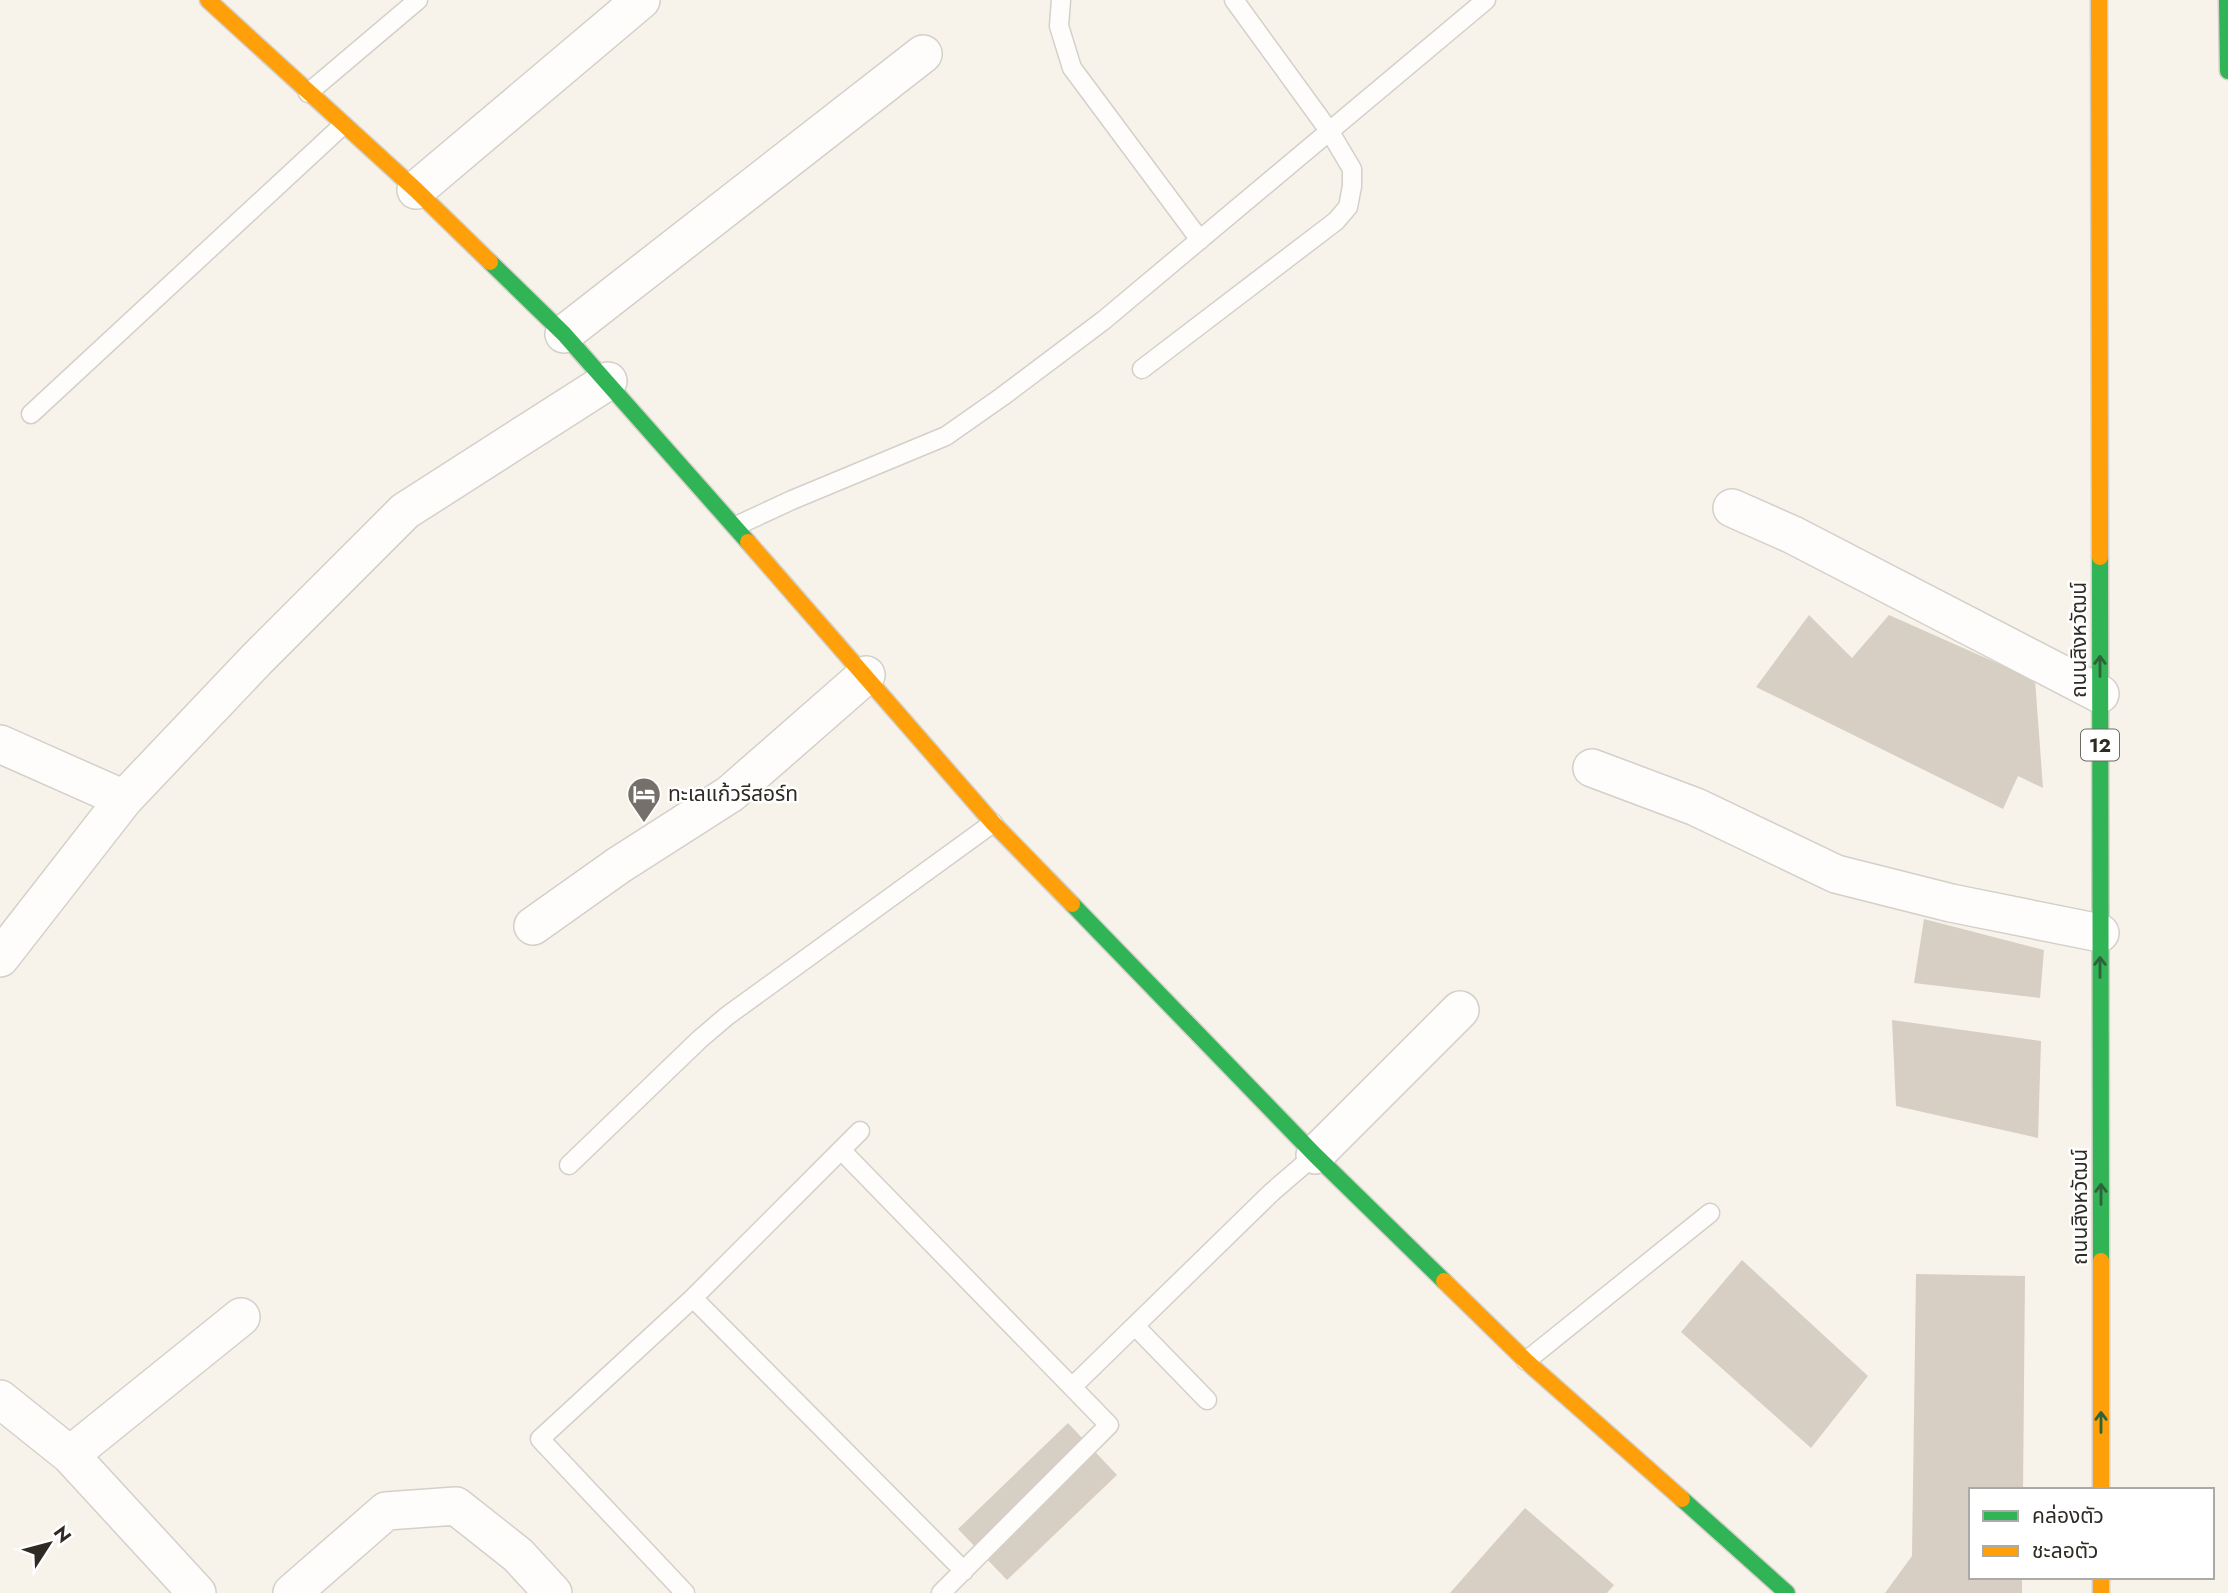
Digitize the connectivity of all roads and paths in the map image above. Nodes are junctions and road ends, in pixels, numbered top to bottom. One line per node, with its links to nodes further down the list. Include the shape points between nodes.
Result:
1 (208, 0): 11 (street)
2 (418, 0): 11 (lane)
3 (640, 0): 14 (street)
4 (1061, 0): 15 (lane, via 1059,26 1072,68)
5 (1234, 0): 13 (lane)
6 (1486, 0): 13 (lane)
7 (2099, 0): 23 (street, ถนนสิงหวัฒน์ / 12, one-way to 7)
8 (2227, 0): 10 (street)
9 (923, 54): 16 (street)
10 (2228, 71)
11 (308, 93): 12 (street)
12 (343, 125): 14 (street); 19 (lane)
13 (1330, 132): 15 (lane); 17 (lane, via 1352,169 1348,207 1336,221)
14 (416, 190): 16 (street)
15 (1200, 240): 21 (lane, via 1104,320 946,436)
16 (564, 334): 18 (street)
17 (1142, 369)
18 (608, 382): 21 (street); 26 (street, via 405,511)
19 (31, 414)
20 (1732, 508): 23 (street)
21 (736, 526): 22 (street)
22 (866, 675): 27 (street); 28 (street, via 730,794 619,864)
23 (2100, 694): 29 (street, ถนนสิงหวัฒน์ / 12)
24 (0, 744): 26 (street)
25 (1592, 768): 29 (street, via 1696,807 1836,874)
26 (124, 799): 30 (street)
27 (993, 823): 34 (street); 35 (lane, via 727,1016)
28 (533, 926)
29 (2100, 933): 45 (street, ถนนสิงหวัฒน์ / 12, one-way to 29)
30 (0, 958)
31 (1460, 1010): 34 (street)
32 (860, 1131): 33 (lane)
33 (841, 1150): 37 (lane); 41 (lane)
34 (1315, 1155): 39 (lane); 40 (street)
35 (569, 1165)
36 (1710, 1213): 40 (lane)
37 (693, 1298): 46 (lane); 50 (lane, via 540,1439)
38 (241, 1317): 44 (street)
39 (1136, 1327): 41 (lane); 43 (lane)
40 (1526, 1361): 52 (street)
41 (1072, 1387): 46 (lane, via 1109,1425)
42 (0, 1399): 44 (street)
43 (1207, 1400)
44 (70, 1455): 47 (street)
45 (2101, 1488)
46 (964, 1571): 51 (lane)
47 (197, 1593)
48 (292, 1593): 49 (street, via 386,1511 456,1506 518,1555)
49 (553, 1593)
50 (685, 1593)
51 (942, 1593)
52 (1787, 1593)

